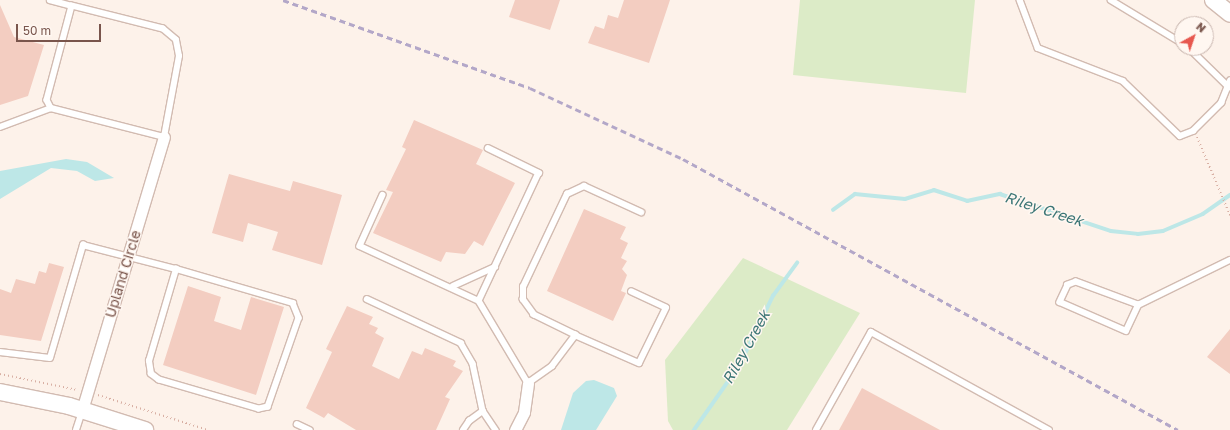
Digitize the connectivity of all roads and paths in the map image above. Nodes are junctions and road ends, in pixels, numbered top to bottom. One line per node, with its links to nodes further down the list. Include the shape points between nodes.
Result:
1 (50, 0): 5 (lane)
2 (1020, 0): 12 (lane, via 1038,48 1123,81 1180,136)
3 (1111, 0): 7 (lane)
4 (1214, 0): 6 (street)
5 (72, 6): 10 (lane, via 47,100); 13 (lane, via 164,29 176,40 179,56)
6 (1230, 14)
7 (1174, 38)
8 (1198, 56): 9 (lane)
9 (1229, 84): 12 (lane, via 1221,103)
10 (50, 108): 11 (lane); 13 (lane)
11 (0, 127)
12 (1194, 130): 17 (path)
13 (164, 137): 18 (street, Upland Circle)
14 (488, 148): 20 (lane, via 539,173)
15 (383, 195): 22 (lane, via 360,246)
16 (641, 212): 27 (lane, via 584,186 566,194 528,276 523,293 527,308 534,315)
17 (1230, 216)
18 (128, 256): 21 (lane); 28 (lane, via 83,245 50,358); 32 (street, Upland Circle)
19 (1230, 260): 26 (lane)
20 (495, 267): 22 (lane); 25 (lane)
21 (176, 269): 21 (lane, via 149,362 152,374 159,380 259,409 268,407 299,318 293,303)
22 (453, 286): 25 (lane)
23 (631, 292): 27 (lane, via 666,308 639,363)
24 (367, 299): 34 (lane, via 461,343 473,364)
25 (479, 301): 30 (lane)
26 (1138, 305): 26 (lane, via 1126,332 1063,306 1060,302 1068,285 1076,282)
27 (575, 335): 30 (lane, via 552,366)
28 (0, 352)
29 (0, 374): 32 (path)
30 (528, 383): 42 (street, via 524,412)
31 (0, 392): 33 (street)
32 (87, 392): 33 (street, Upland Circle); 38 (path)
33 (82, 410): 36 (lane); 37 (street)
34 (483, 411): 40 (lane, via 469,421); 41 (lane)
35 (296, 424): 39 (lane)
36 (76, 430)
37 (145, 430)
38 (208, 430)
39 (310, 430)
40 (463, 430)
41 (496, 430)
42 (515, 430)
43 (816, 430): 44 (lane, via 871,332)
44 (1049, 430)

